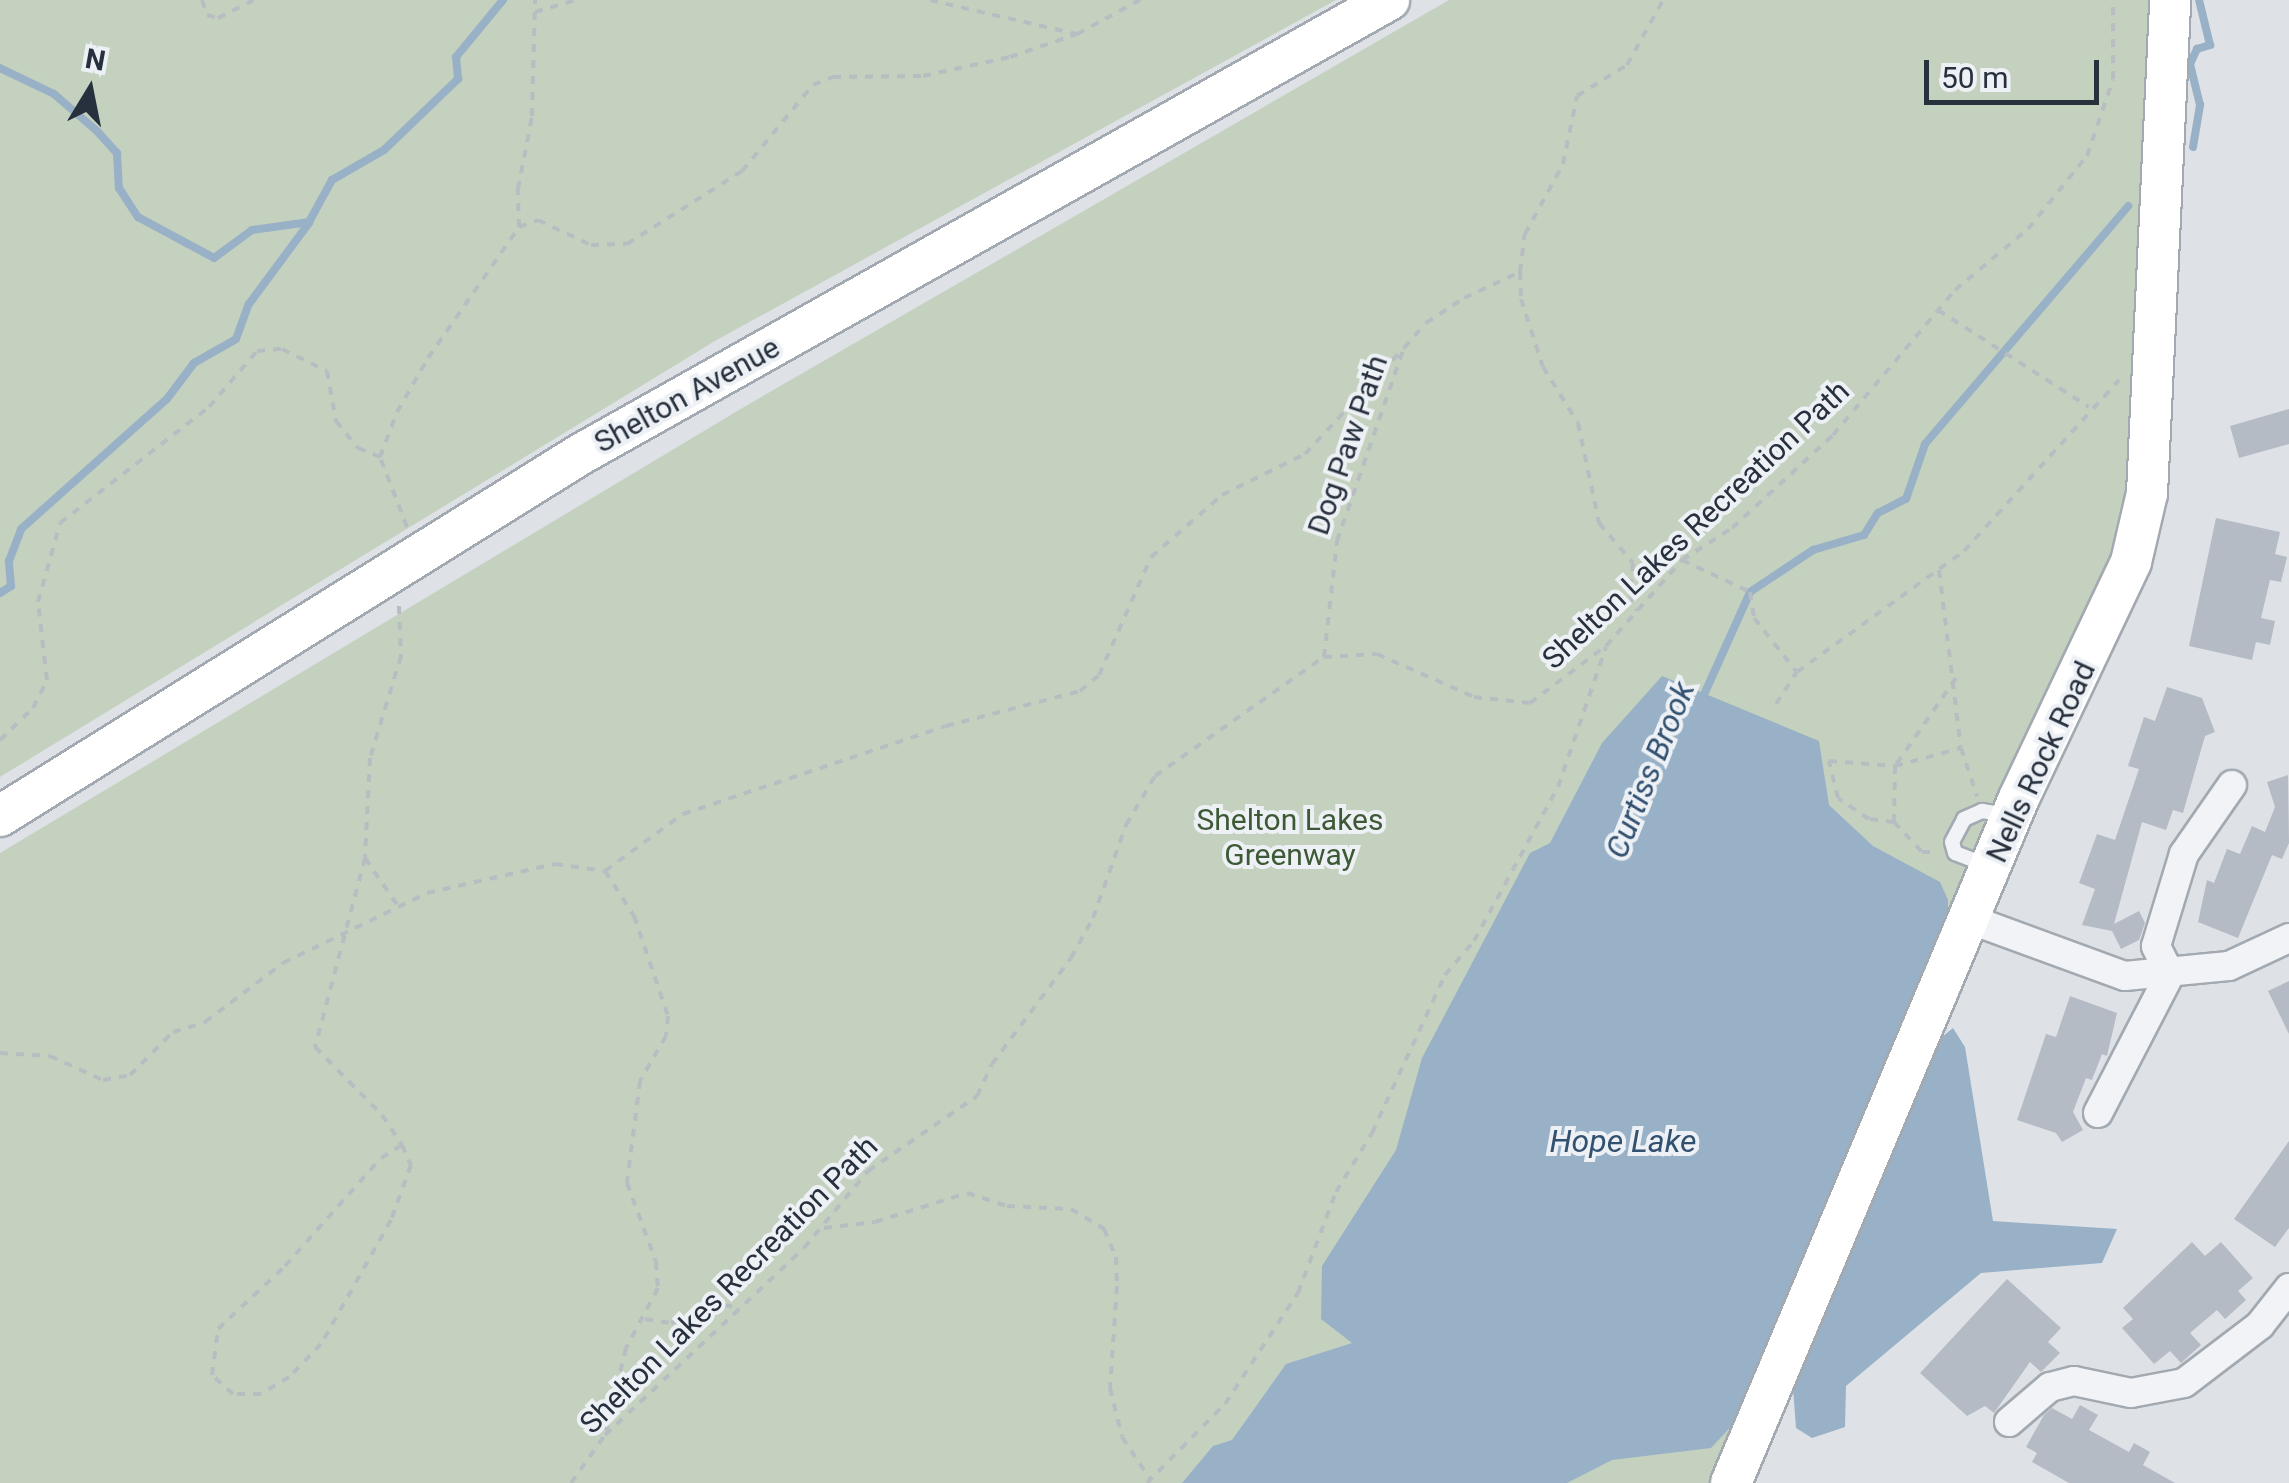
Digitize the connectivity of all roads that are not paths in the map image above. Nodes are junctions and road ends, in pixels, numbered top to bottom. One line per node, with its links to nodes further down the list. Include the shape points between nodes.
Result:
1 (1389, 0): 4 (main road, Shelton Avenue, via 581,454)
2 (2170, 0): 5 (main road, Nells Rock Road, via 2147,493 2130,562 1973,860)
3 (2232, 785): 7 (street, via 2184,854 2156,946)
4 (0, 816)
5 (1969, 920): 7 (street, via 2125,976); 11 (main road, Nells Rock Road)
6 (2289, 938): 7 (street, via 2229,966)
7 (2170, 974): 8 (street)
8 (2098, 1113)
9 (2289, 1288): 10 (street, via 2260,1325 2184,1383 2131,1393 2074,1380 2050,1387)
10 (2009, 1422)
11 (1731, 1483)

